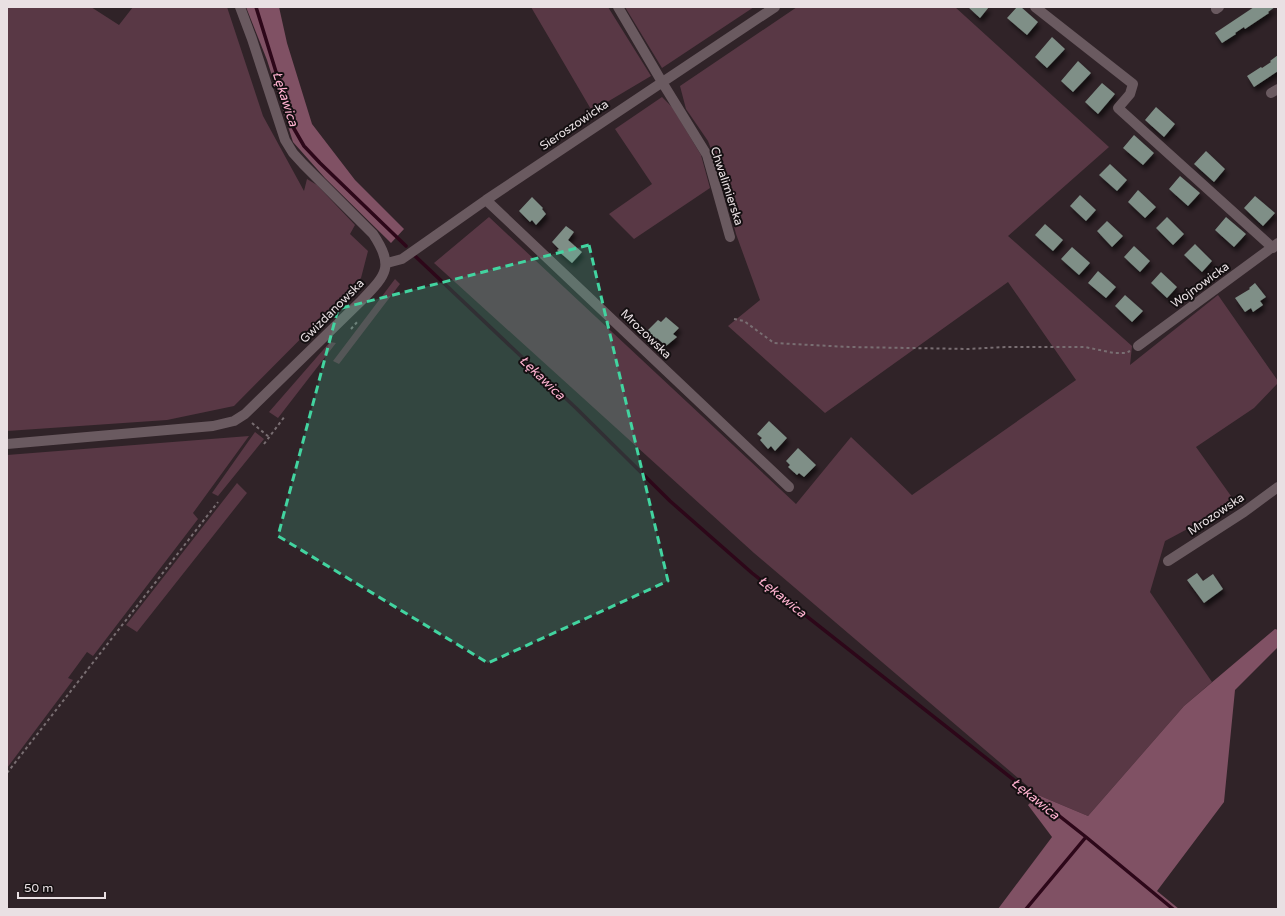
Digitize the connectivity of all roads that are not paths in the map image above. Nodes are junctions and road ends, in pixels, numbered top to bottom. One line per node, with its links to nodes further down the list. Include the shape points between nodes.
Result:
1 (240, 7): 9 (street, via 285,140 303,164 373,234)
2 (618, 7): 5 (street, Chwalimierska)
3 (775, 7): 5 (street, Sieroszowicka)
4 (1035, 7): 8 (street, via 1133,84 1130,94 1118,108)
5 (662, 82): 6 (street, Sieroszowicka); 7 (street, Chwalimierska, via 706,155)
6 (486, 200): 9 (street, Sieroszowicka, via 402,259); 12 (street, Mrozowska)
7 (730, 237)
8 (1275, 246): 10 (street, Wojnowicka)
9 (386, 263): 11 (street, Gwizdanowska, via 378,283 245,414 234,421 213,426)
10 (1138, 346)
11 (7, 444)
12 (789, 487)
13 (1278, 487): 14 (street, Mrozowska)
14 (1168, 561)

